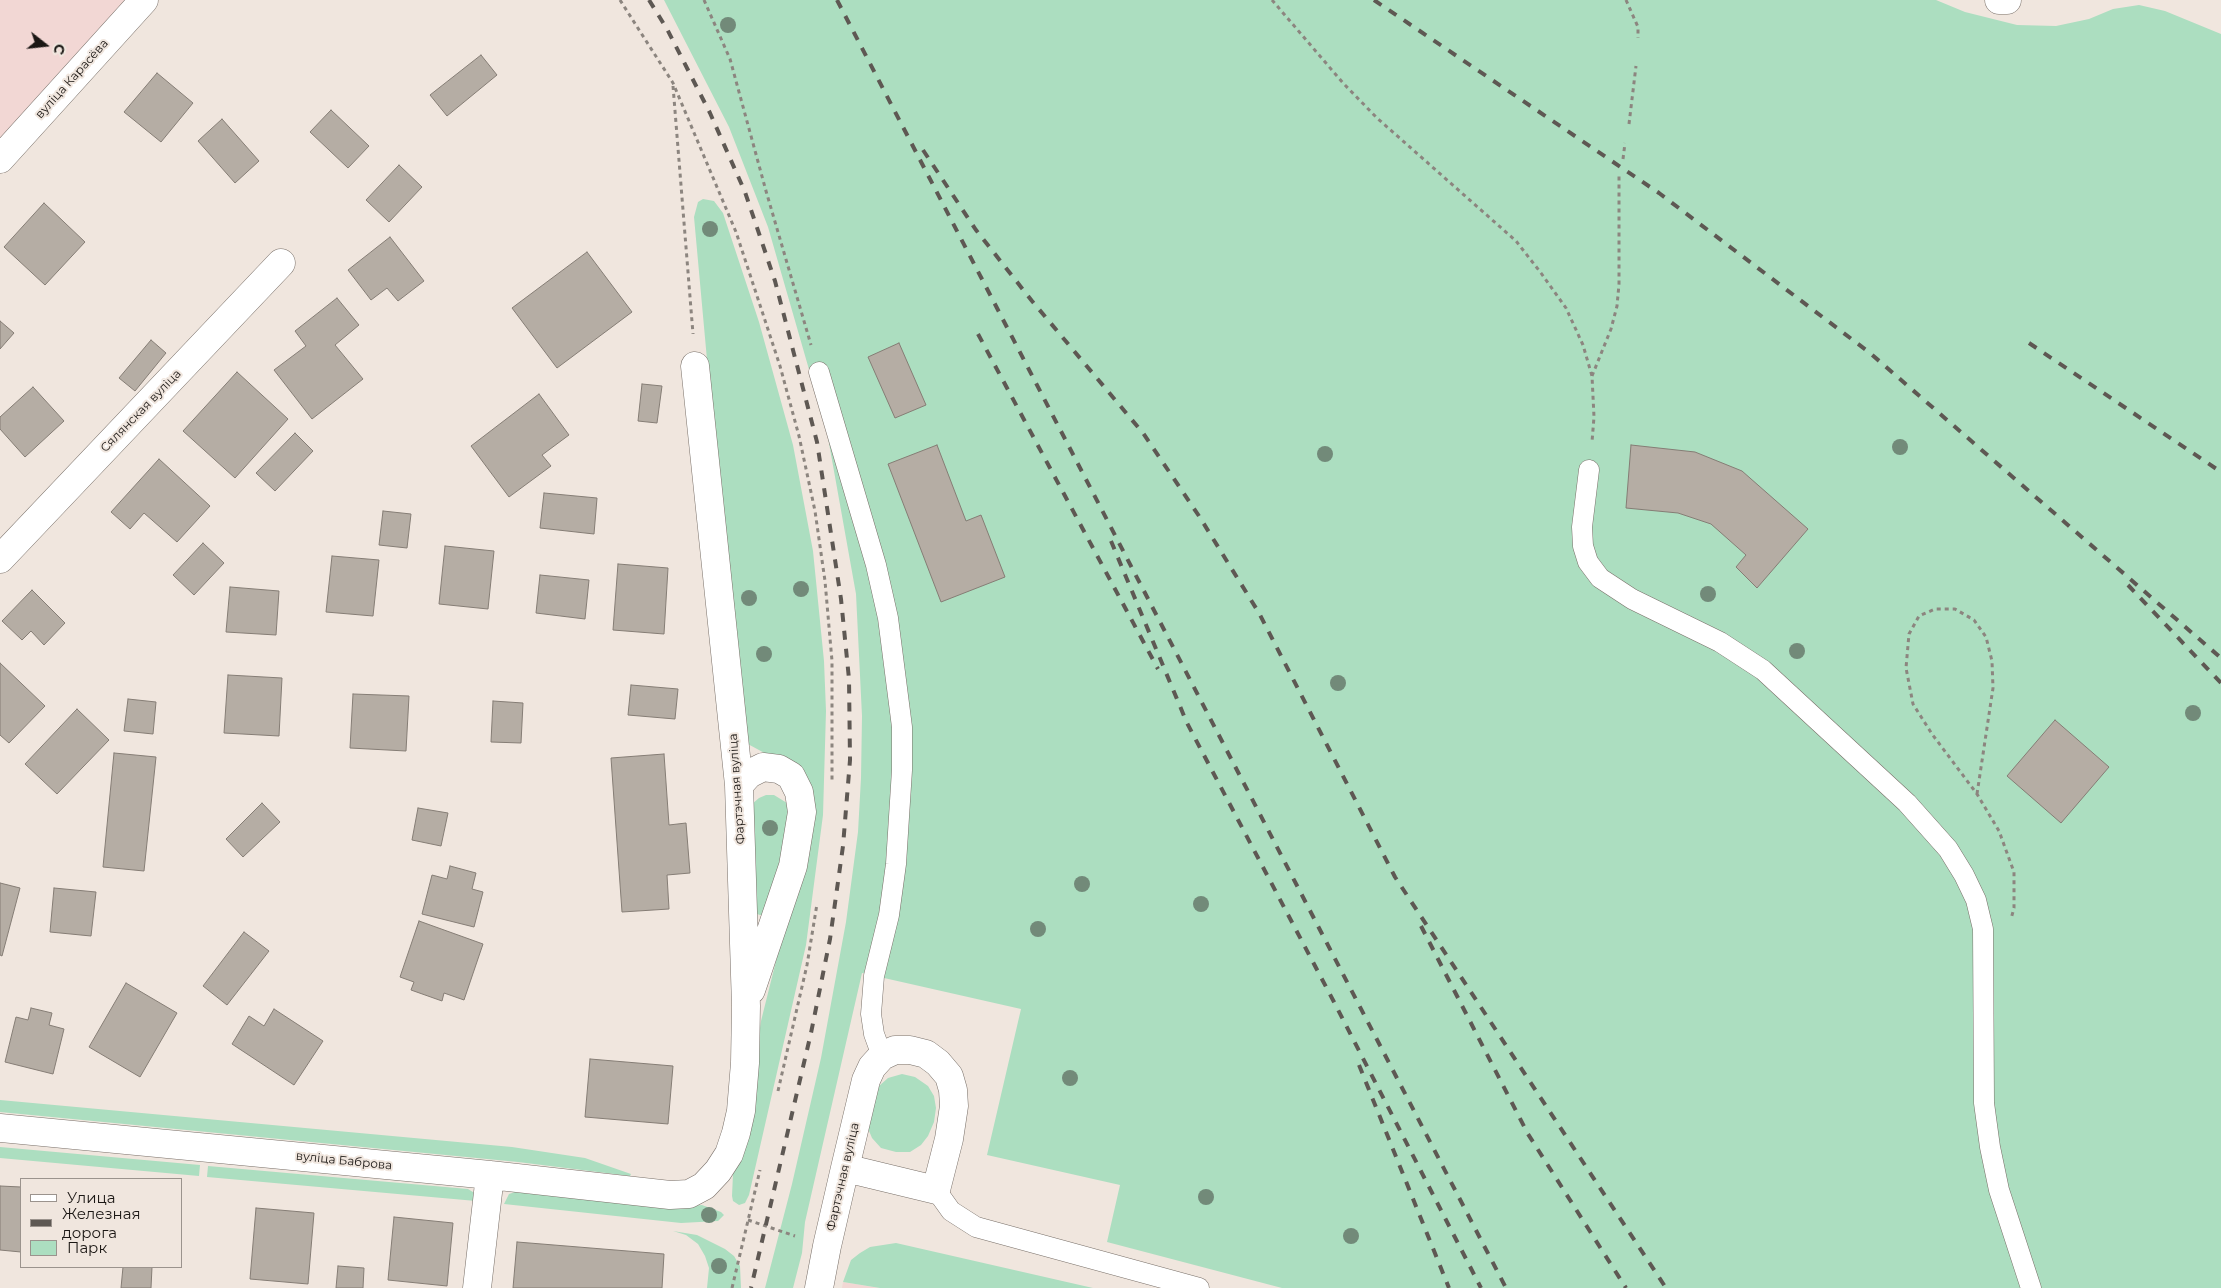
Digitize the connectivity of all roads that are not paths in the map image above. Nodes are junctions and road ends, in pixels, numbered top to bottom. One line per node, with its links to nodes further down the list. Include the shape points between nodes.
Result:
1 (144, 0): 4 (street, вуліца Карасёва)
2 (1999, 0): 3 (street)
3 (2007, 0)
4 (0, 159)
5 (281, 263): 9 (street, Сялянская вуліца)
6 (695, 366): 10 (street, Фартэчная вуліца)
7 (819, 372): 12 (lane, via 876,565 888,618 902,727 896,864 889,915 874,976 871,1014)
8 (1589, 470): 21 (lane, via 1583,546 1588,562 1600,578 1632,599 1720,642 1763,670 1907,804 1942,842 1964,875 1976,900 1983,929 1984,1103 1990,1147 2008,1222)
9 (0, 559)
10 (739, 785): 11 (street, Фартэчная вуліца); 11 (street, via 749,774 763,767 779,769 791,776 799,792 802,812 793,866)
11 (746, 1006): 17 (street, Фартэчная вуліца, via 745,1063 736,1133 718,1171 704,1186)
12 (882, 1056): 14 (street, Фартэчная вуліца, via 866,1080); 16 (street, via 894,1050 926,1054 949,1076 954,1106)
13 (0, 1128): 15 (street, вуліца Баброва)
14 (845, 1168): 16 (street); 19 (street, Фартэчная вуліца)
15 (490, 1175): 17 (street, вуліца Баброва, via 670,1195); 18 (street)
16 (936, 1190): 20 (lane, via 951,1211 976,1227)
17 (689, 1194)
18 (476, 1288)
19 (818, 1288)
20 (1199, 1288)
21 (2031, 1288)

